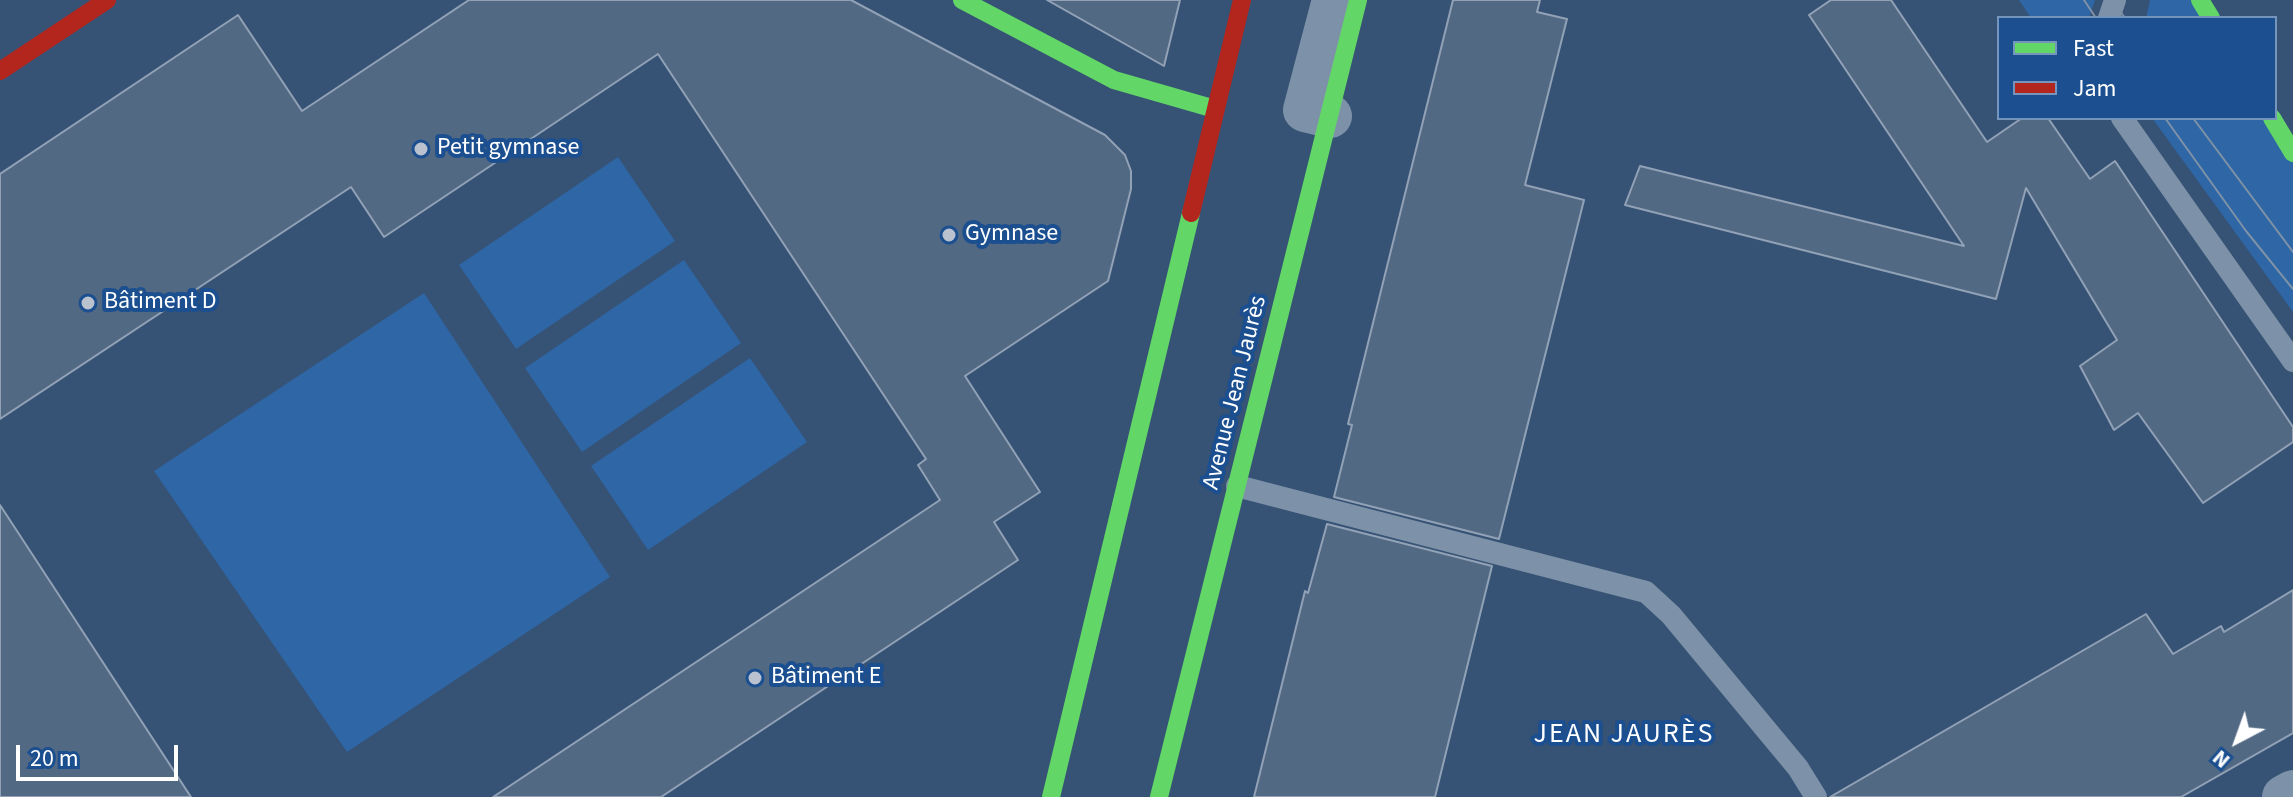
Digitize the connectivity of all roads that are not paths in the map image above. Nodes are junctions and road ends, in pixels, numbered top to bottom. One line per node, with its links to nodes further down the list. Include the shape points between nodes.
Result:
1 (107, 0): 6 (main road)
2 (962, 0): 7 (main road, via 1114,80)
3 (1242, 0): 7 (main road)
4 (1334, 0): 8 (street, via 1305,110)
5 (1358, 0): 8 (main road, Avenue Jean Jaurès)
6 (0, 71)
7 (1215, 109): 15 (main road)
8 (1330, 116): 13 (main road, Avenue Jean Jaurès)
9 (2123, 120): 12 (lane)
10 (2273, 120): 11 (main road)
11 (2293, 153)
12 (2293, 361)
13 (1237, 486): 16 (main road, Avenue Jean Jaurès); 17 (lane, via 1646,592 1789,756)
14 (2293, 792): 18 (street)
15 (1051, 797)
16 (1159, 797)
17 (1816, 797)
18 (2284, 797)

